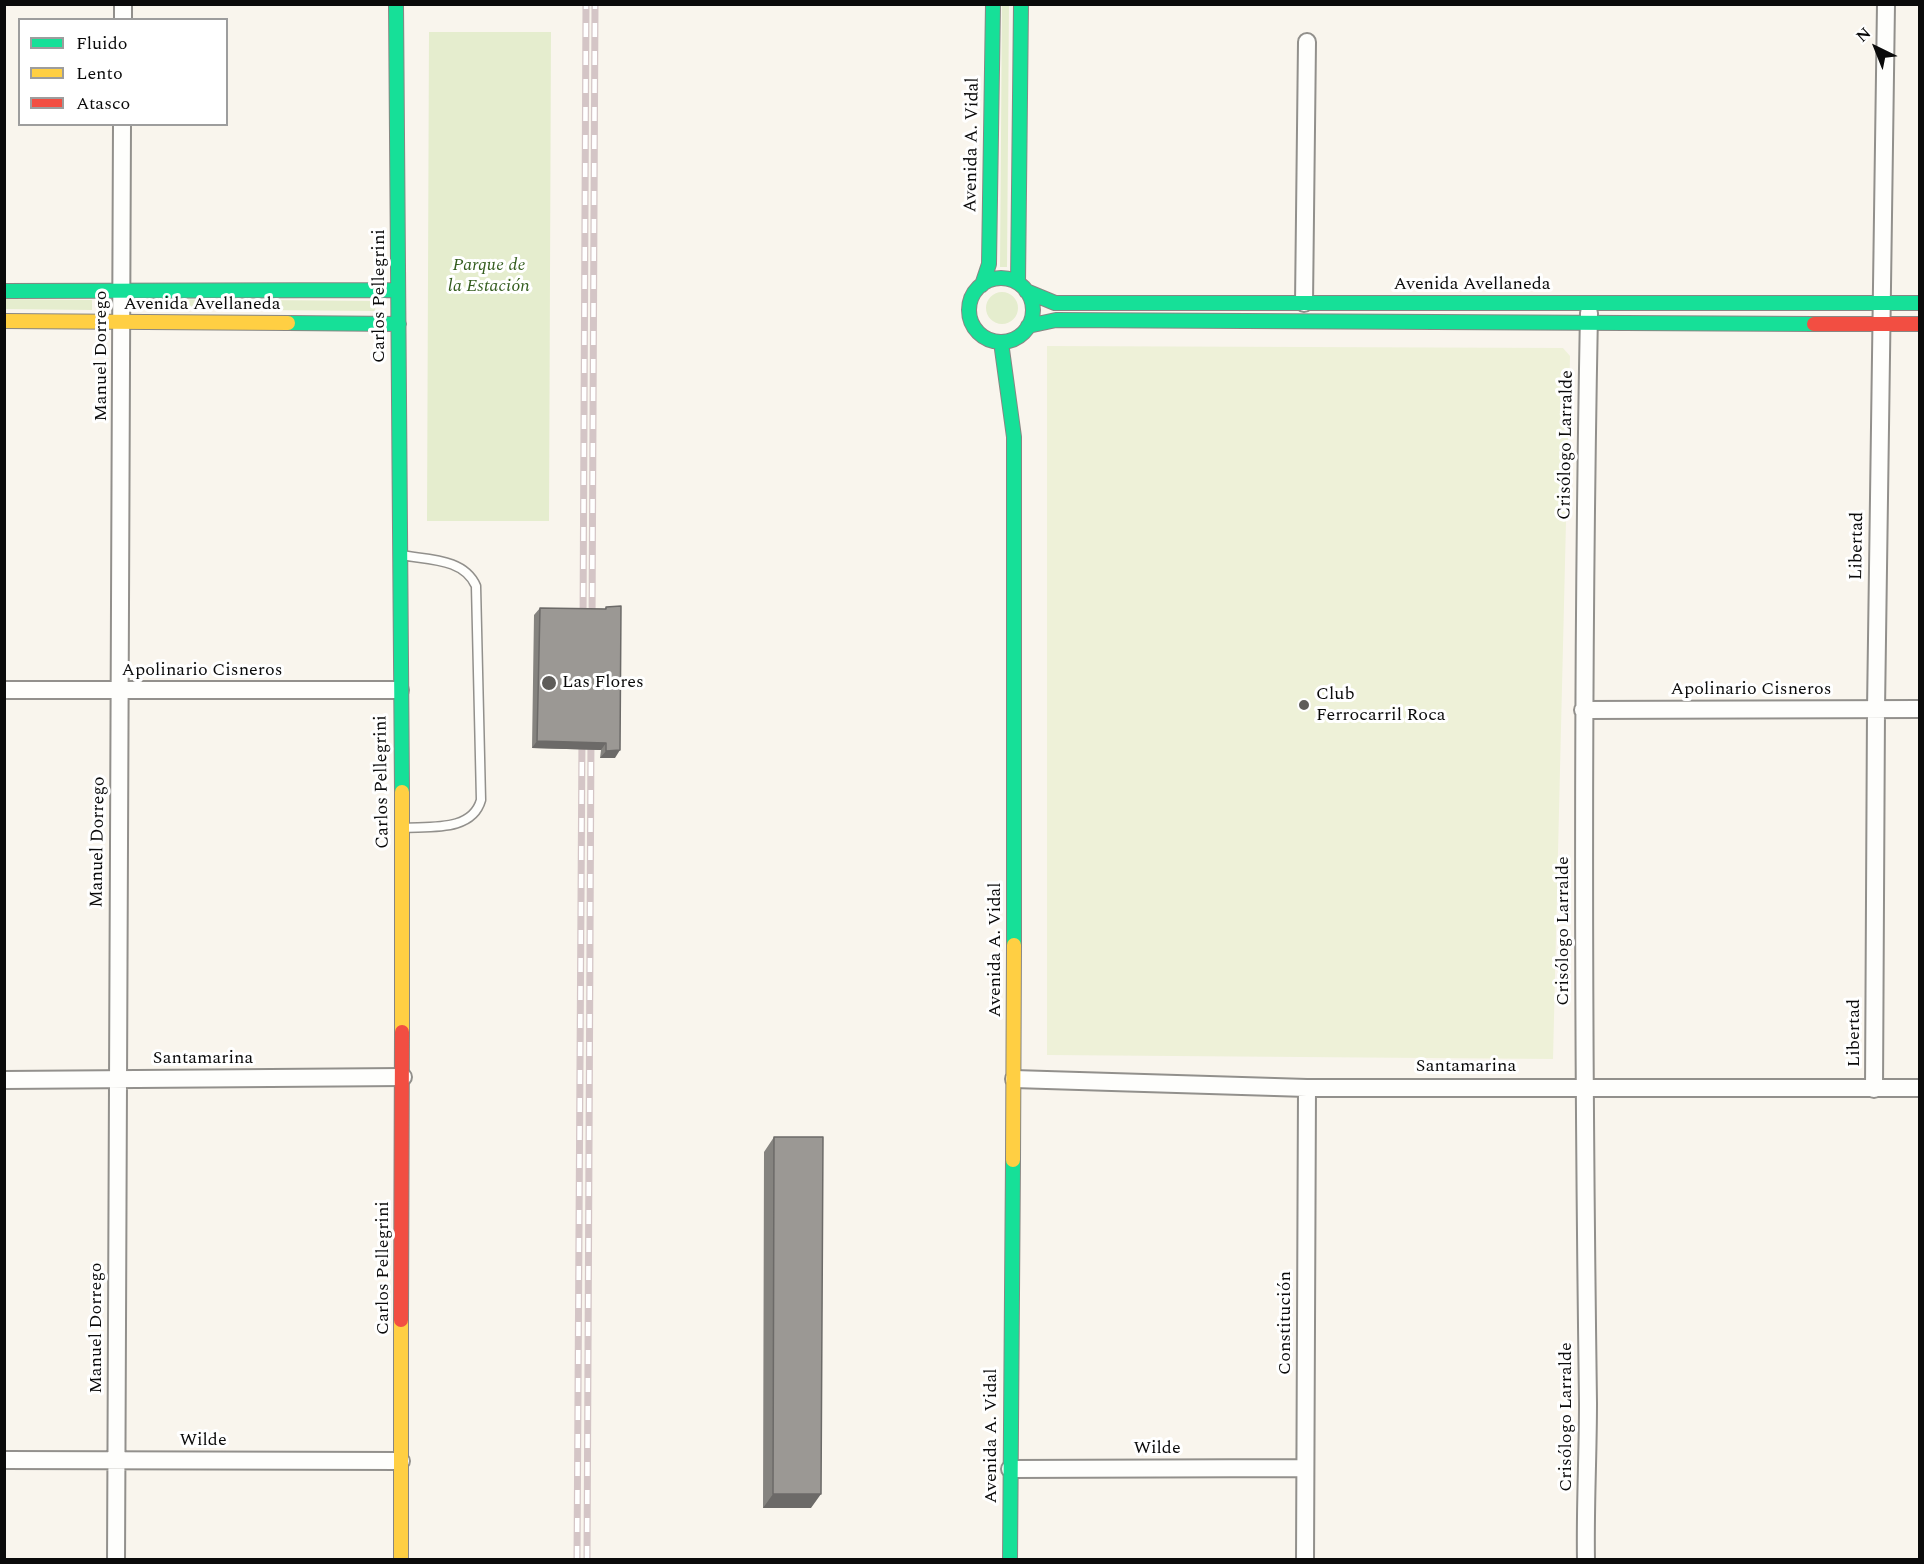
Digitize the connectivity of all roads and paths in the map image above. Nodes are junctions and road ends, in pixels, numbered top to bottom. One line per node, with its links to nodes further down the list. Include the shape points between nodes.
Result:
1 (396, 4): 9 (street, Carlos Pellegrini)
2 (993, 4): 7 (street, Avenida A. Vidal, via 989,264)
3 (1021, 4): 8 (street, via 1017,256)
4 (1886, 4): 14 (street, Libertad)
5 (1307, 42): 12 (street)
6 (122, 126): 11 (street, Manuel Dorrego)
7 (982, 285): 8 (street, via 1000,278); 24 (street, via 971,301 971,321 983,336)
8 (1022, 287): 12 (street, Avenida Avellaneda, via 1055,303); 23 (street, via 1033,308)
9 (398, 290): 11 (street, Avenida Avellaneda); 20 (street, Carlos Pellegrini)
10 (4, 291): 11 (street, Avenida Avellaneda)
11 (122, 291): 17 (street, Manuel Dorrego)
12 (1304, 303): 13 (street, Avenida Avellaneda); 18 (street)
13 (1589, 303): 14 (street, Avenida Avellaneda); 19 (street, Crisólogo Larralde)
14 (1881, 303): 15 (street, Avenida Avellaneda); 21 (street, Libertad)
15 (1920, 303)
16 (4, 321): 17 (street, Avenida Avellaneda)
17 (122, 322): 20 (street, Avenida Avellaneda); 27 (street, Manuel Dorrego)
18 (1305, 322): 19 (street, Avenida Avellaneda); 23 (street, Avenida Avellaneda, via 1056,320)
19 (1589, 323): 21 (street, Avenida Avellaneda); 31 (street, Crisólogo Larralde)
20 (399, 324): 25 (street, Carlos Pellegrini)
21 (1881, 324): 22 (street, Avenida Avellaneda); 29 (street, Libertad)
22 (1920, 324)
23 (1028, 326): 24 (street, via 1022,335)
24 (1001, 342): 34 (street, Avenida A. Vidal, via 1014,437)
25 (399, 555): 28 (street, Carlos Pellegrini); 32 (lane, via 459,566 472,575 477,585 481,800 470,819 458,824)
26 (4, 690): 27 (street, Apolinario Cisneros)
27 (120, 690): 28 (street, Apolinario Cisneros); 35 (street, Manuel Dorrego)
28 (400, 690): 32 (street, Carlos Pellegrini)
29 (1876, 709): 30 (street, Apolinario Cisneros); 31 (street, Apolinario Cisneros); 40 (street, Libertad)
30 (1920, 709)
31 (1583, 710): 37 (street, Crisólogo Larralde)
32 (402, 828): 33 (street, Carlos Pellegrini)
33 (402, 1077): 35 (street, Santamarina); 43 (street, Carlos Pellegrini)
34 (1014, 1078): 38 (street, Santamarina); 45 (street, Avenida A. Vidal)
35 (117, 1079): 36 (street, Santamarina); 42 (street, Manuel Dorrego)
36 (4, 1080)
37 (1583, 1086): 38 (street, Santamarina); 40 (street, Santamarina); 50 (street, Crisólogo Larralde)
38 (1307, 1088): 44 (street, Constitución)
39 (1920, 1088): 40 (street, Santamarina)
40 (1874, 1089)
41 (4, 1460): 42 (street, Wilde)
42 (117, 1461): 43 (street, Wilde); 46 (street, Manuel Dorrego)
43 (401, 1461): 47 (street, Carlos Pellegrini)
44 (1305, 1468): 45 (street, Wilde); 49 (street, Constitución)
45 (1010, 1469): 48 (street, Avenida A. Vidal)
46 (116, 1560)
47 (401, 1560)
48 (1010, 1560)
49 (1305, 1560)
50 (1586, 1560)

